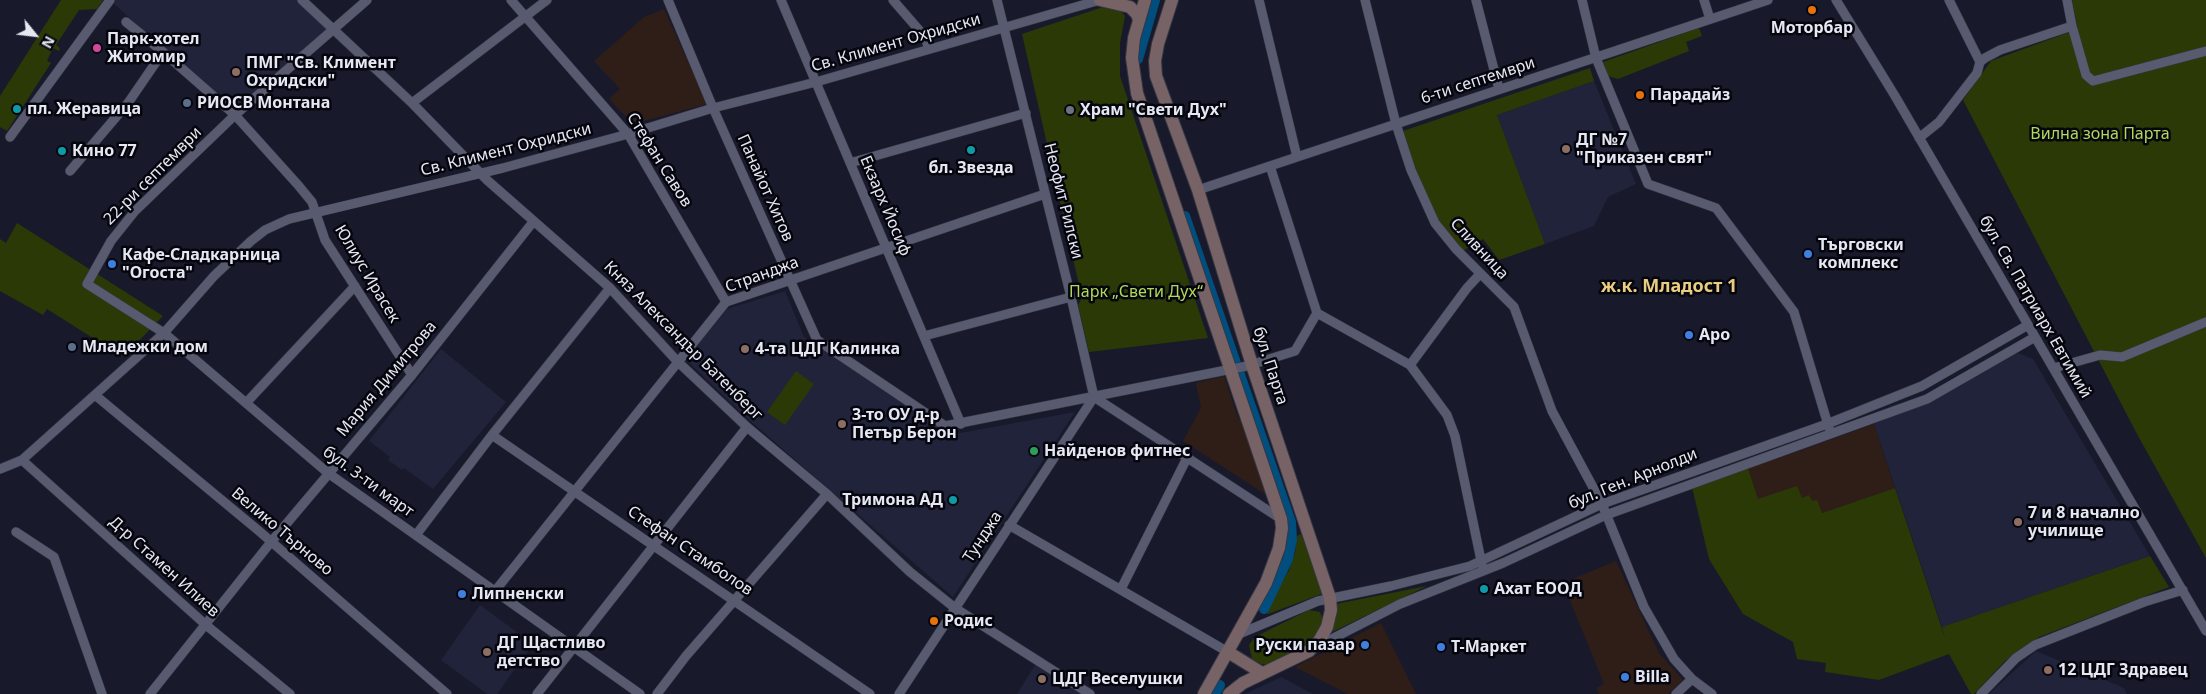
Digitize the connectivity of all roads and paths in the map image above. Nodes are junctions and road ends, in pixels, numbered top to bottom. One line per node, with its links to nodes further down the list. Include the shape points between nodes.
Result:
1 (110, 0): 42 (street)
2 (302, 0): 28 (street, Княз Александър Батенберг)
3 (368, 0): 28 (street, 22-ри септември)
4 (511, 0): 22 (street, Стефан Савов)
5 (547, 0): 22 (street)
6 (668, 0): 37 (street, Панайот Хитов)
7 (781, 0): 34 (street, Екзарх Йосиф)
8 (893, 0): 29 (street, via 925,37)
9 (997, 0): 27 (street, Неофит Рилски)
10 (1100, 0): 24 (main road, via 1130,8); 27 (street, Св. Климент Охридски)
11 (1146, 0): 24 (main road)
12 (1172, 0): 49 (main road, бул. Парта, via 1158,44 1156,76)
13 (1259, 0): 44 (street)
14 (1365, 0): 40 (street, Сливница)
15 (1476, 0): 35 (street)
16 (1582, 0): 32 (street)
17 (1704, 0): 23 (street)
18 (1768, 0): 23 (street, 6-ти септември)
19 (1836, 0): 43 (street, бул. Св. Патриарх Евтимий)
20 (1949, 0): 33 (street)
21 (2067, 0): 26 (street)
22 (527, 15): 36 (street); 41 (street, Стефан Савов)
23 (1710, 19): 32 (street, 6-ти септември)
24 (1139, 20): 71 (main road, via 1132,58 1137,93)
25 (126, 22): 31 (street, Юлиус Ирасек)
26 (2072, 26): 30 (street, via 2086,75 2093,81); 33 (street, via 2000,50)
27 (1004, 27): 29 (street, Св. Климент Охридски); 38 (street, Неофит Рилски)
28 (332, 29): 36 (street, Княз Александър Батенберг); 39 (street, 22-ри септември)
29 (929, 49): 34 (street, Св. Климент Охридски)
30 (2206, 51)
31 (163, 52): 39 (street, Юлиус Ирасек); 47 (street, via 128,103)
32 (1596, 58): 35 (street, 6-ти септември); 77 (street, via 1648,184 1716,208 1794,312)
33 (1980, 62): 43 (street, via 1977,73 1939,122)
34 (816, 82): 37 (street, Св. Климент Охридски); 45 (street, Екзарх Йосиф)
35 (1499, 89): 40 (street, 6-ти септември)
36 (412, 103): 48 (street, Княз Александър Батенберг)
37 (713, 108): 41 (street, Св. Климент Охридски); 55 (street, Панайот Хитов)
38 (1026, 113): 45 (street); 50 (street, Неофит Рилски)
39 (235, 115): 51 (street, Юлиус Ирасек, via 298,185); 56 (street, 22-ри септември, via 121,226)
40 (1396, 124): 44 (street, 6-ти септември); 54 (street, Сливница, via 1411,170 1435,224)
41 (628, 134): 48 (street, Св. Климент Охридски); 60 (street, Стефан Савов)
42 (10, 137)
43 (1919, 138): 63 (street, бул. Св. Патриарх Евтимий)
44 (1297, 157): 46 (street, 6-ти септември)
45 (850, 162): 53 (street, Екзарх Йосиф)
46 (1270, 166): 49 (street, 6-ти септември); 61 (street)
47 (70, 171)
48 (480, 173): 51 (street, Св. Климент Охридски); 52 (street, Княз Александър Батенберг)
49 (1198, 190): 68 (main road, бул. Парта)
50 (1045, 194): 53 (street, Странджа); 59 (street, Неофит Рилски)
51 (316, 212): 57 (street, Юлиус Ирасек, via 325,240); 64 (street, Св. Климент Охридски, via 289,219 250,241)
52 (533, 222): 58 (street, Княз Александър Батенберг); 72 (street, Мария Димитрова)
53 (886, 247): 55 (street, Странджа); 65 (street, Екзарх Йосиф)
54 (1480, 274): 69 (street); 87 (street, Сливница, via 1514,307 1556,420)
55 (790, 280): 60 (street, Странджа); 76 (street, Панайот Хитов, via 820,343 945,426)
56 (87, 284): 64 (street, бул. 3-ти март)
57 (355, 286): 72 (street, Юлиус Ирасек); 75 (street)
58 (610, 288): 67 (street, Княз Александър Батенберг); 79 (street)
59 (1071, 296): 65 (street); 74 (street, Неофит Рилски)
60 (726, 302): 67 (street, Странджа)
61 (1318, 313): 68 (street, Панайот Хитов, via 1295,351); 69 (street)
62 (2206, 322): 70 (street, via 2122,357 2100,355)
63 (2028, 326): 66 (street, бул. Св. Патриарх Евтимий); 77 (street, бул. Ген. Арнолди, via 1922,386)
64 (164, 333): 73 (street, Св. Климент Охридски); 75 (street, бул. 3-ти март)
65 (924, 336): 76 (street, Екзарх Йосиф)
66 (2035, 337): 70 (street, бул. Св. Патриарх Евтимий); 80 (street, бул. Ген. Арнолди, via 1927,399)
67 (677, 361): 78 (street, Княз Александър Батенберг); 85 (street, Странджа)
68 (1250, 365): 71 (street, Панайот Хитов); 100 (main road, бул. Парта)
69 (1410, 365): 95 (street, via 1448,415)
70 (2054, 368): 98 (street, бул. Св. Патриарх Евтимий)
71 (1233, 369): 74 (street, Панайот Хитов); 89 (main road)
72 (412, 374): 84 (street, Мария Димитрова)
73 (95, 395): 82 (street, Св. Климент Охридски); 93 (street, Велико Търново)
74 (1094, 397): 76 (street, Панайот Хитов); 81 (street); 90 (street, Тунджа)
75 (246, 403): 84 (street, бул. 3-ти март)
76 (961, 424)
77 (1827, 424): 80 (street); 87 (street, бул. Ген. Арнолди)
78 (747, 427): 86 (street, Княз Александър Батенберг); 94 (street)
79 (492, 435): 85 (street, Стефан Стамболов); 92 (street)
80 (1832, 435): 88 (street, бул. Ген. Арнолди)
81 (1187, 458): 89 (street); 97 (street)
82 (22, 460): 83 (street, Св. Климент Охридски); 103 (street, Д-р Стамен Илиев)
83 (0, 469)
84 (328, 473): 92 (street, бул. 3-ти март); 93 (street, Мария Димитрова)
85 (576, 492): 94 (street, Стефан Стамболов); 99 (street, Странджа)
86 (827, 494): 101 (street); 102 (street, Княз Александър Батенберг, via 910,572)
87 (1602, 504): 88 (street, Сливница); 95 (street, бул. Ген. Арнолди)
88 (1606, 515): 96 (street, бул. Ген. Арнолди); 111 (street, Сливница, via 1653,623 1670,654)
89 (1281, 519): 105 (main road, via 1281,538 1272,570)
90 (1009, 524): 97 (street); 102 (street, Тунджа)
91 (16, 532): 112 (street, via 54,557)
92 (416, 535): 99 (street, бул. 3-ти март)
93 (272, 542): 103 (street, Мария Димитрова); 115 (street, Велико Търново)
94 (655, 545): 101 (street, Стефан Стамболов); 106 (street)
95 (1480, 561): 96 (street); 100 (street, бул. Ген. Арнолди, via 1445,574)
96 (1484, 571): 107 (street, бул. Ген. Арнолди, via 1400,604)
97 (1121, 589): 108 (street)
98 (2183, 590): 104 (street, бул. Св. Патриарх Евтимий); 126 (street, via 2035,645 2016,658)
99 (495, 591): 106 (street, бул. 3-ти март)
100 (1330, 598): 105 (street, бул. Ген. Арнолди, via 1292,610); 107 (main road, бул. Парта, via 1327,626)
101 (736, 600): 118 (street); 119 (street, Стефан Стамболов)
102 (955, 608): 120 (street, Тунджа); 121 (street, Княз Александър Батенберг)
103 (206, 625): 113 (street, Мария Димитрова); 114 (street, Д-р Стамен Илиев)
104 (2206, 631)
105 (1238, 634): 108 (main road); 109 (main road)
106 (574, 647): 116 (street); 117 (street, бул. 3-ти март)
107 (1309, 651): 110 (main road, бул. Парта)
108 (1228, 652): 109 (main road); 122 (main road)
109 (1248, 663): 110 (main road)
110 (1262, 673): 123 (main road, бул. Парта)
111 (1692, 679): 124 (street); 125 (street, Сливница)
112 (102, 694)
113 (150, 694)
114 (290, 694)
115 (448, 694)
116 (537, 694)
117 (640, 694)
118 (657, 694)
119 (870, 694)
120 (899, 694)
121 (1090, 694)
122 (1204, 694)
123 (1229, 694)
124 (1676, 694)
125 (1712, 694)
126 (1981, 694)

